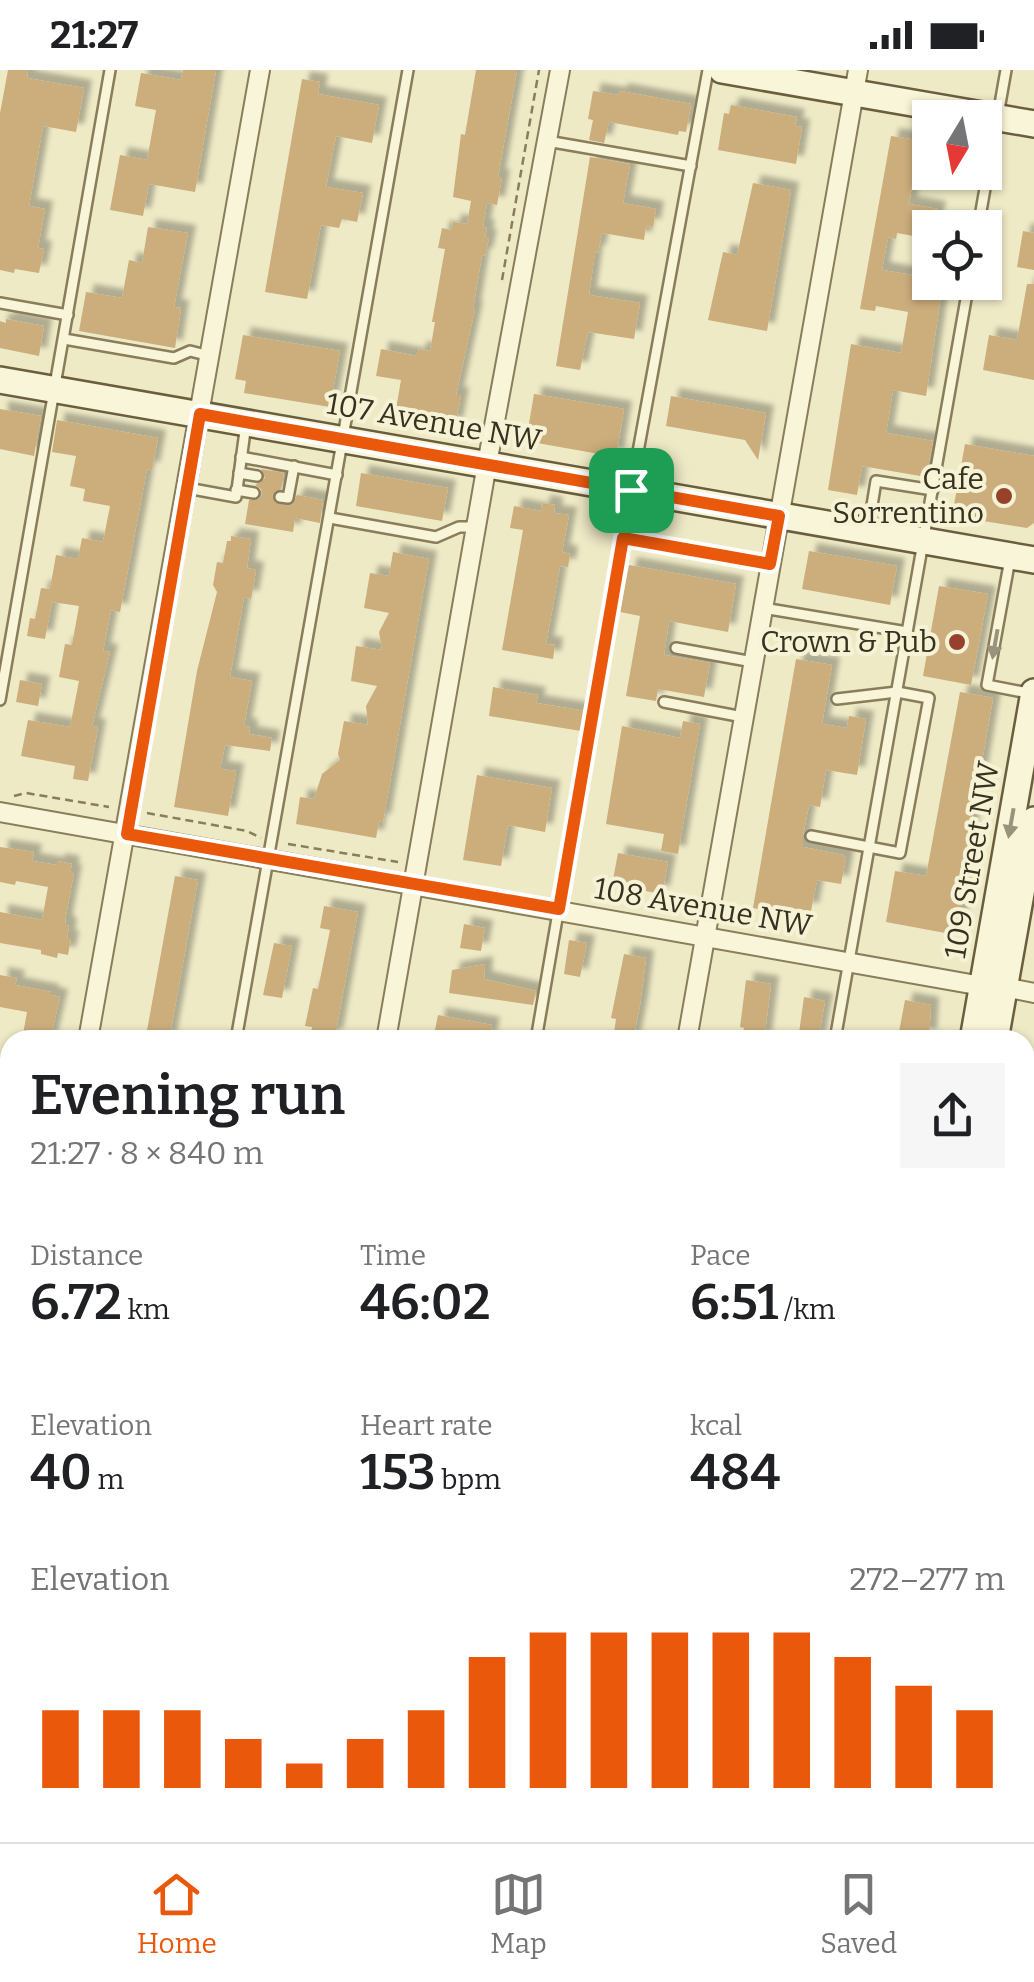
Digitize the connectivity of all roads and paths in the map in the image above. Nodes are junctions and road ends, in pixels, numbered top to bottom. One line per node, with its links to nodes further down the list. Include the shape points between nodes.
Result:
1 (110, 70): 17 (lane)
2 (260, 70): 19 (street)
3 (408, 70): 24 (lane)
4 (560, 70): 13 (street)
5 (708, 70): 14 (lane)
6 (722, 70): 8 (main road)
7 (1006, 70): 10 (lane)
8 (856, 82): 9 (main road); 37 (street)
9 (926, 100)
10 (1000, 100)
11 (1002, 119): 12 (main road)
12 (1034, 124)
13 (547, 140): 14 (lane); 26 (street)
14 (690, 166): 33 (lane)
15 (966, 300): 34 (lane)
16 (0, 303): 17 (lane)
17 (68, 315): 18 (lane)
18 (64, 339): 19 (lane, via 174,358 190,352); 21 (lane)
19 (210, 356): 22 (street)
20 (0, 380): 21 (main road, 107 Avenue NW)
21 (56, 389): 22 (main road, 107 Avenue NW); 52 (lane)
22 (200, 414): 23 (main road, 107 Avenue NW); 31 (street)
23 (246, 422): 24 (main road, 107 Avenue NW); 25 (lane)
24 (344, 439): 26 (main road, 107 Avenue NW); 29 (lane)
25 (241, 457): 27 (lane); 28 (lane)
26 (487, 464): 33 (main road, 107 Avenue NW); 39 (street)
27 (294, 466): 29 (lane); 36 (lane, via 288,498)
28 (238, 473): 30 (lane); 32 (lane)
29 (337, 474): 38 (lane)
30 (256, 476)
31 (187, 488): 32 (lane, via 236,497); 56 (street)
32 (236, 490): 35 (lane)
33 (631, 490): 37 (main road, 107 Avenue NW); 41 (lane)
34 (933, 490): 40 (lane, via 876,481); 42 (lane)
35 (254, 493)
36 (280, 497)
37 (779, 516): 40 (main road, 107 Avenue NW); 44 (street)
38 (330, 518): 39 (lane, via 436,537); 62 (lane)
39 (476, 527): 64 (street)
40 (868, 531): 42 (main road, 107 Avenue NW)
41 (623, 538): 44 (lane); 65 (lane)
42 (924, 541): 43 (main road, 107 Avenue NW); 46 (lane)
43 (1022, 558): 50 (lane, one-way to 50, via 988,685)
44 (770, 564): 45 (street)
45 (763, 608): 46 (lane); 48 (street)
46 (907, 632): 49 (lane)
47 (676, 648): 48 (lane)
48 (753, 662): 54 (street)
49 (898, 692): 51 (lane); 61 (lane); 61 (lane, via 929,698 900,854)
50 (1034, 693): 68 (main road, 109 Street NW, one-way to 68)
51 (838, 699)
52 (0, 700)
53 (664, 702): 54 (lane)
54 (743, 717): 66 (street)
55 (12, 796): 56 (path)
56 (131, 811): 59 (street); 62 (path, via 247,831)
57 (0, 812): 59 (street, 108 Avenue NW)
58 (1034, 820): 68 (main road, 109 Street NW)
59 (127, 834): 62 (street, 108 Avenue NW); 70 (street)
60 (811, 836): 61 (lane)
61 (870, 848): 67 (lane)
62 (271, 850): 63 (path); 64 (street, 108 Avenue NW); 71 (lane)
63 (400, 862)
64 (414, 883): 65 (street, 108 Avenue NW); 72 (street)
65 (559, 909): 66 (street, 108 Avenue NW); 73 (lane)
66 (705, 936): 67 (street, 108 Avenue NW); 74 (street)
67 (849, 962): 68 (street, 108 Avenue NW); 75 (lane)
68 (993, 986): 69 (street, 108 Avenue NW); 76 (main road, 109 Street NW); 77 (main road, 109 Street NW)
69 (1034, 993)
70 (90, 1030)
71 (238, 1030)
72 (388, 1030)
73 (538, 1030)
74 (689, 1030)
75 (837, 1030)
76 (977, 1030)
77 (994, 1030)

